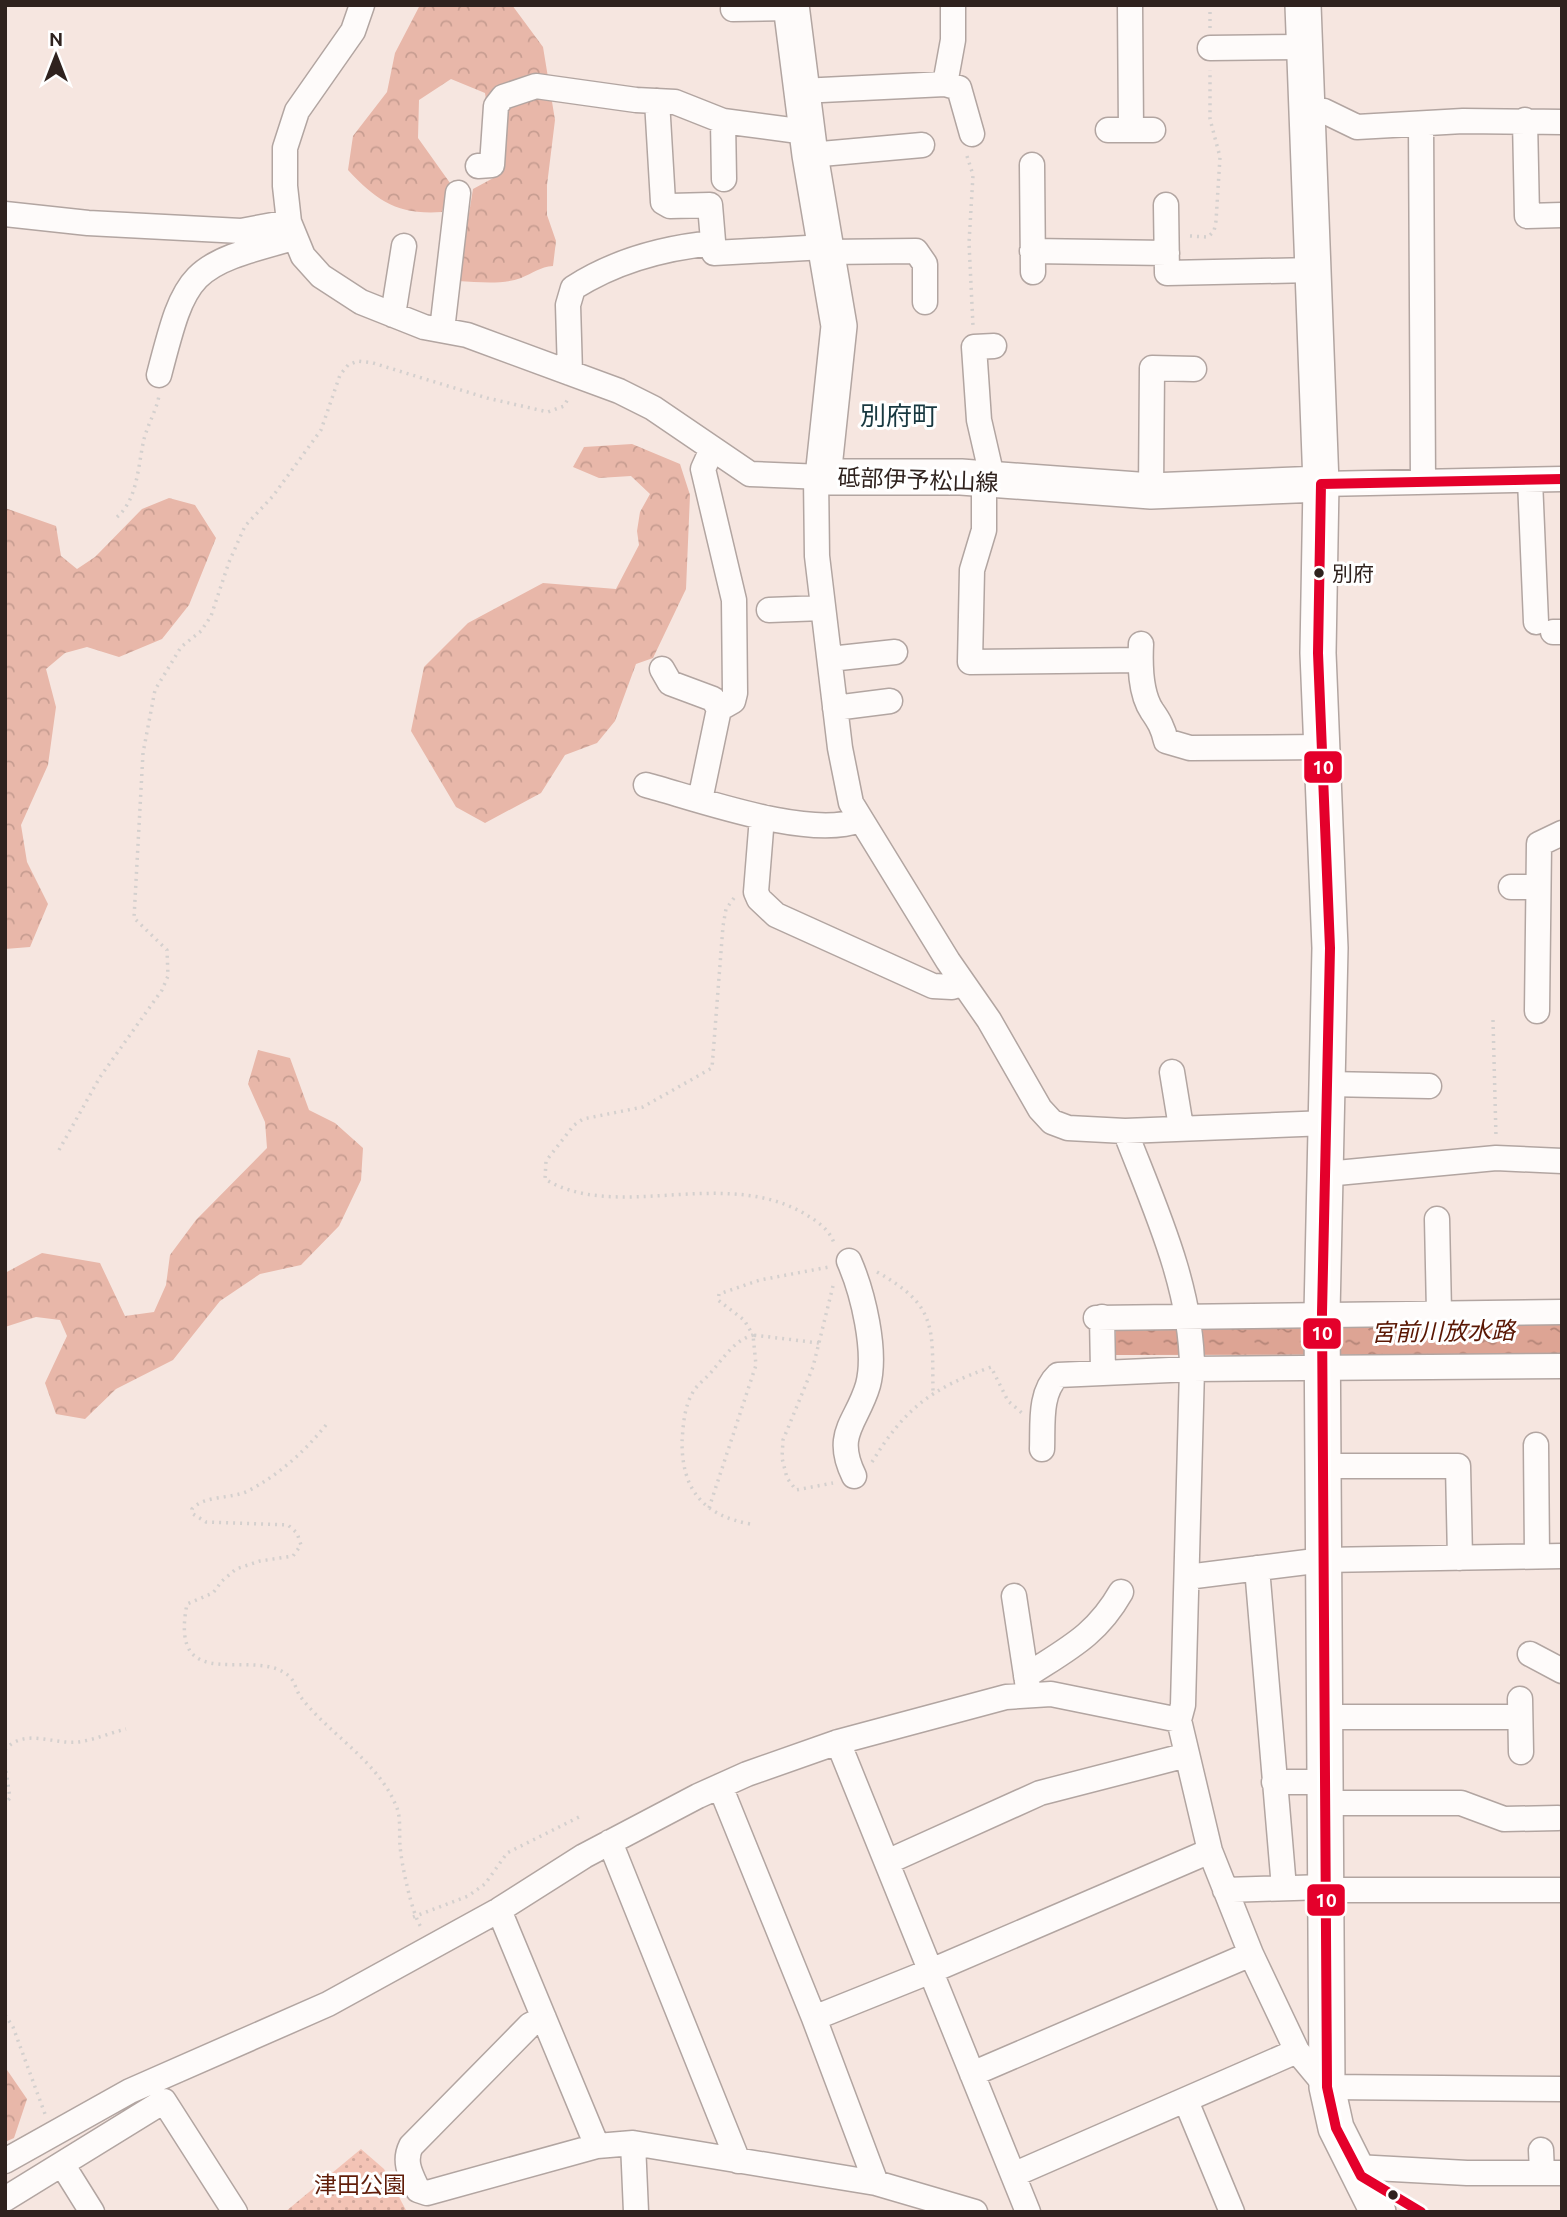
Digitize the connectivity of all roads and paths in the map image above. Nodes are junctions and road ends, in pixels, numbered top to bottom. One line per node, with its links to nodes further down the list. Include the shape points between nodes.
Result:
1 (362, 5): 29 (street, via 354,31 297,111 289,131 284,169)
2 (953, 5): 10 (street, via 953,40)
3 (1130, 5): 18 (street, via 1141,74)
4 (1210, 5): 9 (path)
5 (1303, 5): 8 (main road)
6 (791, 7): 7 (street); 11 (main road, 砥部伊予松山線)
7 (733, 9)
8 (1305, 47): 9 (street); 13 (main road)
9 (1210, 48): 31 (path, via 1210,119 1220,157 1214,230 1208,237)
10 (945, 84): 11 (street); 19 (street, via 958,88)
11 (801, 91): 20 (main road, 砥部伊予松山線)
12 (657, 101): 15 (street, via 675,102); 23 (street, via 536,86 503,97 496,106 492,165); 30 (street, via 663,202 670,206 710,205)
13 (1309, 110): 17 (street, via 1324,111 1357,127); 34 (main road)
14 (1525, 120): 16 (street); 17 (street); 28 (street, via 1527,216)
15 (723, 121): 20 (street); 24 (street)
16 (1562, 122)
17 (1421, 124): 47 (street)
18 (1131, 130)
19 (968, 141): 38 (path, via 973,175 969,243)
20 (808, 143): 21 (street); 33 (main road, 砥部伊予松山線)
21 (922, 145)
22 (1032, 165): 31 (street, via 1032,261)
23 (478, 166)
24 (724, 179)
25 (458, 193): 37 (street)
26 (1166, 205): 31 (street)
27 (5, 214): 29 (street, via 88,223)
28 (1562, 215)
29 (292, 230): 36 (street, via 303,256 337,289); 40 (street, via 214,262 194,280 179,301)
30 (713, 243): 33 (street, via 714,253); 41 (street, via 675,247 628,261 573,288 568,305)
31 (1167, 244): 34 (street, via 1167,273)
32 (404, 246): 36 (street)
33 (826, 249): 35 (street, via 916,251 925,264); 43 (main road, 砥部伊予松山線, via 839,326)
34 (1313, 270): 48 (main road)
35 (925, 302)
36 (393, 315): 37 (street)
37 (442, 330): 41 (street)
38 (984, 346): 46 (street, via 979,421)
39 (1194, 369): 49 (street, via 1152,368)
40 (159, 375): 50 (path, via 156,411 145,435 127,509)
41 (575, 375): 42 (street, via 653,408); 78 (path, via 564,406 548,412 373,363 358,361 340,375 321,430 245,526 211,617 181,647 155,690 140,786 134,918 167,950 168,976 100,1077)
42 (712, 449): 43 (street, via 750,474); 59 (street, via 703,469 734,600 735,693 733,701)
43 (820, 477): 46 (main road, 砥部伊予松山線); 51 (street, via 815,518)
44 (1562, 479): 45 (street)
45 (1530, 480): 47 (street); 53 (street)
46 (989, 481): 49 (main road, 砥部伊予松山線); 60 (street, via 984,530 972,570 970,662 1140,652 1143,685 1166,741 1177,746)
47 (1423, 482): 48 (street)
48 (1321, 484): 49 (main road, 砥部伊予松山線); 60 (main road, via 1318,653)
49 (1151, 491)
50 (117, 517)
51 (823, 608): 52 (street); 55 (street)
52 (769, 610)
53 (1550, 629)
54 (895, 652): 55 (street)
55 (830, 659): 58 (street)
56 (662, 669): 59 (street, via 670,683 713,699)
57 (890, 701): 58 (street)
58 (835, 708): 64 (street, via 845,776)
59 (719, 709): 62 (street)
60 (1322, 747): 73 (main road, via 1331,948)
61 (646, 785): 62 (street)
62 (700, 800): 63 (street)
63 (762, 817): 64 (street, via 842,827); 68 (street)
64 (859, 820): 69 (street)
65 (1562, 833): 67 (street, via 1538,844)
66 (1511, 887): 67 (street)
67 (1538, 887): 70 (street)
68 (756, 892): 69 (street, via 776,915 804,931 933,986 952,988); 83 (path, via 730,900 726,909 712,1068 643,1107 583,1119 546,1161 545,1179 554,1185 617,1196 742,1192 764,1196 820,1223)
69 (963, 983): 77 (street, via 1052,1122 1068,1128)
70 (1545, 1003)
71 (1493, 1020): 79 (path)
72 (1172, 1072): 76 (street)
73 (1328, 1084): 74 (street); 75 (main road)
74 (1429, 1086)
75 (1326, 1123): 76 (street); 81 (main road)
76 (1181, 1127): 77 (street)
77 (1125, 1130): 87 (street)
78 (60, 1150)
79 (1496, 1158): 80 (street); 81 (street)
80 (1562, 1161)
81 (1326, 1174): 86 (main road)
82 (1437, 1219): 84 (street)
83 (845, 1262): 88 (path, via 719,1294 718,1300 744,1320); 94 (path, via 867,1266 906,1288 924,1310 932,1345); 99 (street, via 864,1301 869,1347 869,1383 844,1447)
84 (1439, 1312): 85 (street); 86 (street)
85 (1562, 1312)
86 (1322, 1317): 87 (street); 90 (main road)
87 (1189, 1319): 91 (street); 93 (street, via 1100,1320)
88 (753, 1335): 89 (path); 100 (path, via 757,1365); 100 (path, via 744,1337 726,1355 692,1392 688,1405 682,1462 687,1482)
89 (819, 1343)
90 (1322, 1362): 91 (street); 92 (street); 98 (main road)
91 (1192, 1366): 93 (street); 106 (street)
92 (1562, 1366)
93 (1103, 1367): 97 (street, via 1058,1374 1050,1382)
94 (933, 1392)
95 (326, 1425): 134 (path, via 302,1455 276,1474 246,1492 192,1509 206,1522 288,1525 301,1545 293,1556 236,1569 214,1593 187,1604 183,1623 188,1645 198,1659 219,1666 279,1670 291,1678 300,1696 357,1752 397,1809)
96 (1535, 1445): 102 (street)
97 (1042, 1449)
98 (1323, 1466): 103 (street, via 1458,1466); 104 (main road)
99 (854, 1476)
100 (709, 1508): 101 (path, via 722,1517)
101 (750, 1524)
102 (1550, 1556): 103 (street)
103 (1460, 1558): 104 (street)
104 (1323, 1560): 105 (street); 112 (main road)
105 (1257, 1568): 106 (street); 120 (street)
106 (1186, 1577): 113 (street)
107 (1121, 1592): 111 (street, via 1092,1632)
108 (1014, 1596): 111 (street)
109 (1530, 1654): 110 (street)
110 (1562, 1671)
111 (1028, 1686): 113 (street); 115 (street, via 1006,1697)
112 (1325, 1717): 117 (street, via 1520,1708); 122 (main road)
113 (1179, 1720): 118 (street)
114 (126, 1729): 116 (path, via 79,1742 27,1738 11,1742)
115 (838, 1742): 121 (street); 128 (street)
116 (5, 1750)
117 (1521, 1752)
118 (1187, 1755): 127 (street); 128 (street, via 1040,1793)
119 (5, 1764): 123 (path, via 10,1798)
120 (1274, 1782): 122 (street); 129 (street)
121 (720, 1786): 126 (street); 140 (street)
122 (1325, 1793): 125 (street, via 1461,1803 1504,1819); 130 (main road)
123 (5, 1804)
124 (581, 1816): 134 (path, via 507,1853 485,1884 468,1896)
125 (1558, 1818)
126 (610, 1842): 133 (street); 151 (street)
127 (1210, 1851): 131 (street); 137 (street)
128 (887, 1862): 137 (street)
129 (1284, 1888): 130 (street); 131 (street)
130 (1325, 1889): 132 (street); 143 (main road)
131 (1225, 1890): 136 (street)
132 (1562, 1890)
133 (499, 1910): 135 (street); 139 (street)
134 (414, 1917): 135 (path)
135 (434, 1946): 144 (street)
136 (1251, 1954): 141 (street); 142 (street)
137 (931, 1971): 140 (street); 142 (street)
138 (5, 2015): 147 (path)
139 (544, 2018): 149 (street); 149 (street, via 530,2025 411,2147 408,2166 418,2190 427,2193)
140 (814, 2018): 156 (street)
141 (1297, 2051): 143 (street); 146 (street)
142 (972, 2074): 155 (street)
143 (1327, 2087): 145 (street); 154 (main road, via 1336,2127)
144 (164, 2089): 147 (street, via 130,2091); 152 (street); 160 (street)
145 (1562, 2090)
146 (1186, 2101): 155 (street); 163 (street)
147 (54, 2135): 150 (street)
148 (633, 2143): 149 (street); 151 (street); 161 (street)
149 (597, 2146)
150 (5, 2161)
151 (738, 2161): 156 (street)
152 (62, 2164): 157 (street); 159 (street)
153 (1548, 2165): 154 (street, via 1455,2173)
154 (1358, 2171): 164 (main road); 165 (lane)
155 (1013, 2175): 162 (street)
156 (876, 2183): 158 (street)
157 (5, 2199)
158 (969, 2211)
159 (92, 2212)
160 (234, 2212)
161 (636, 2212)
162 (1028, 2212)
163 (1232, 2212)
164 (1378, 2212)
165 (1420, 2212)

